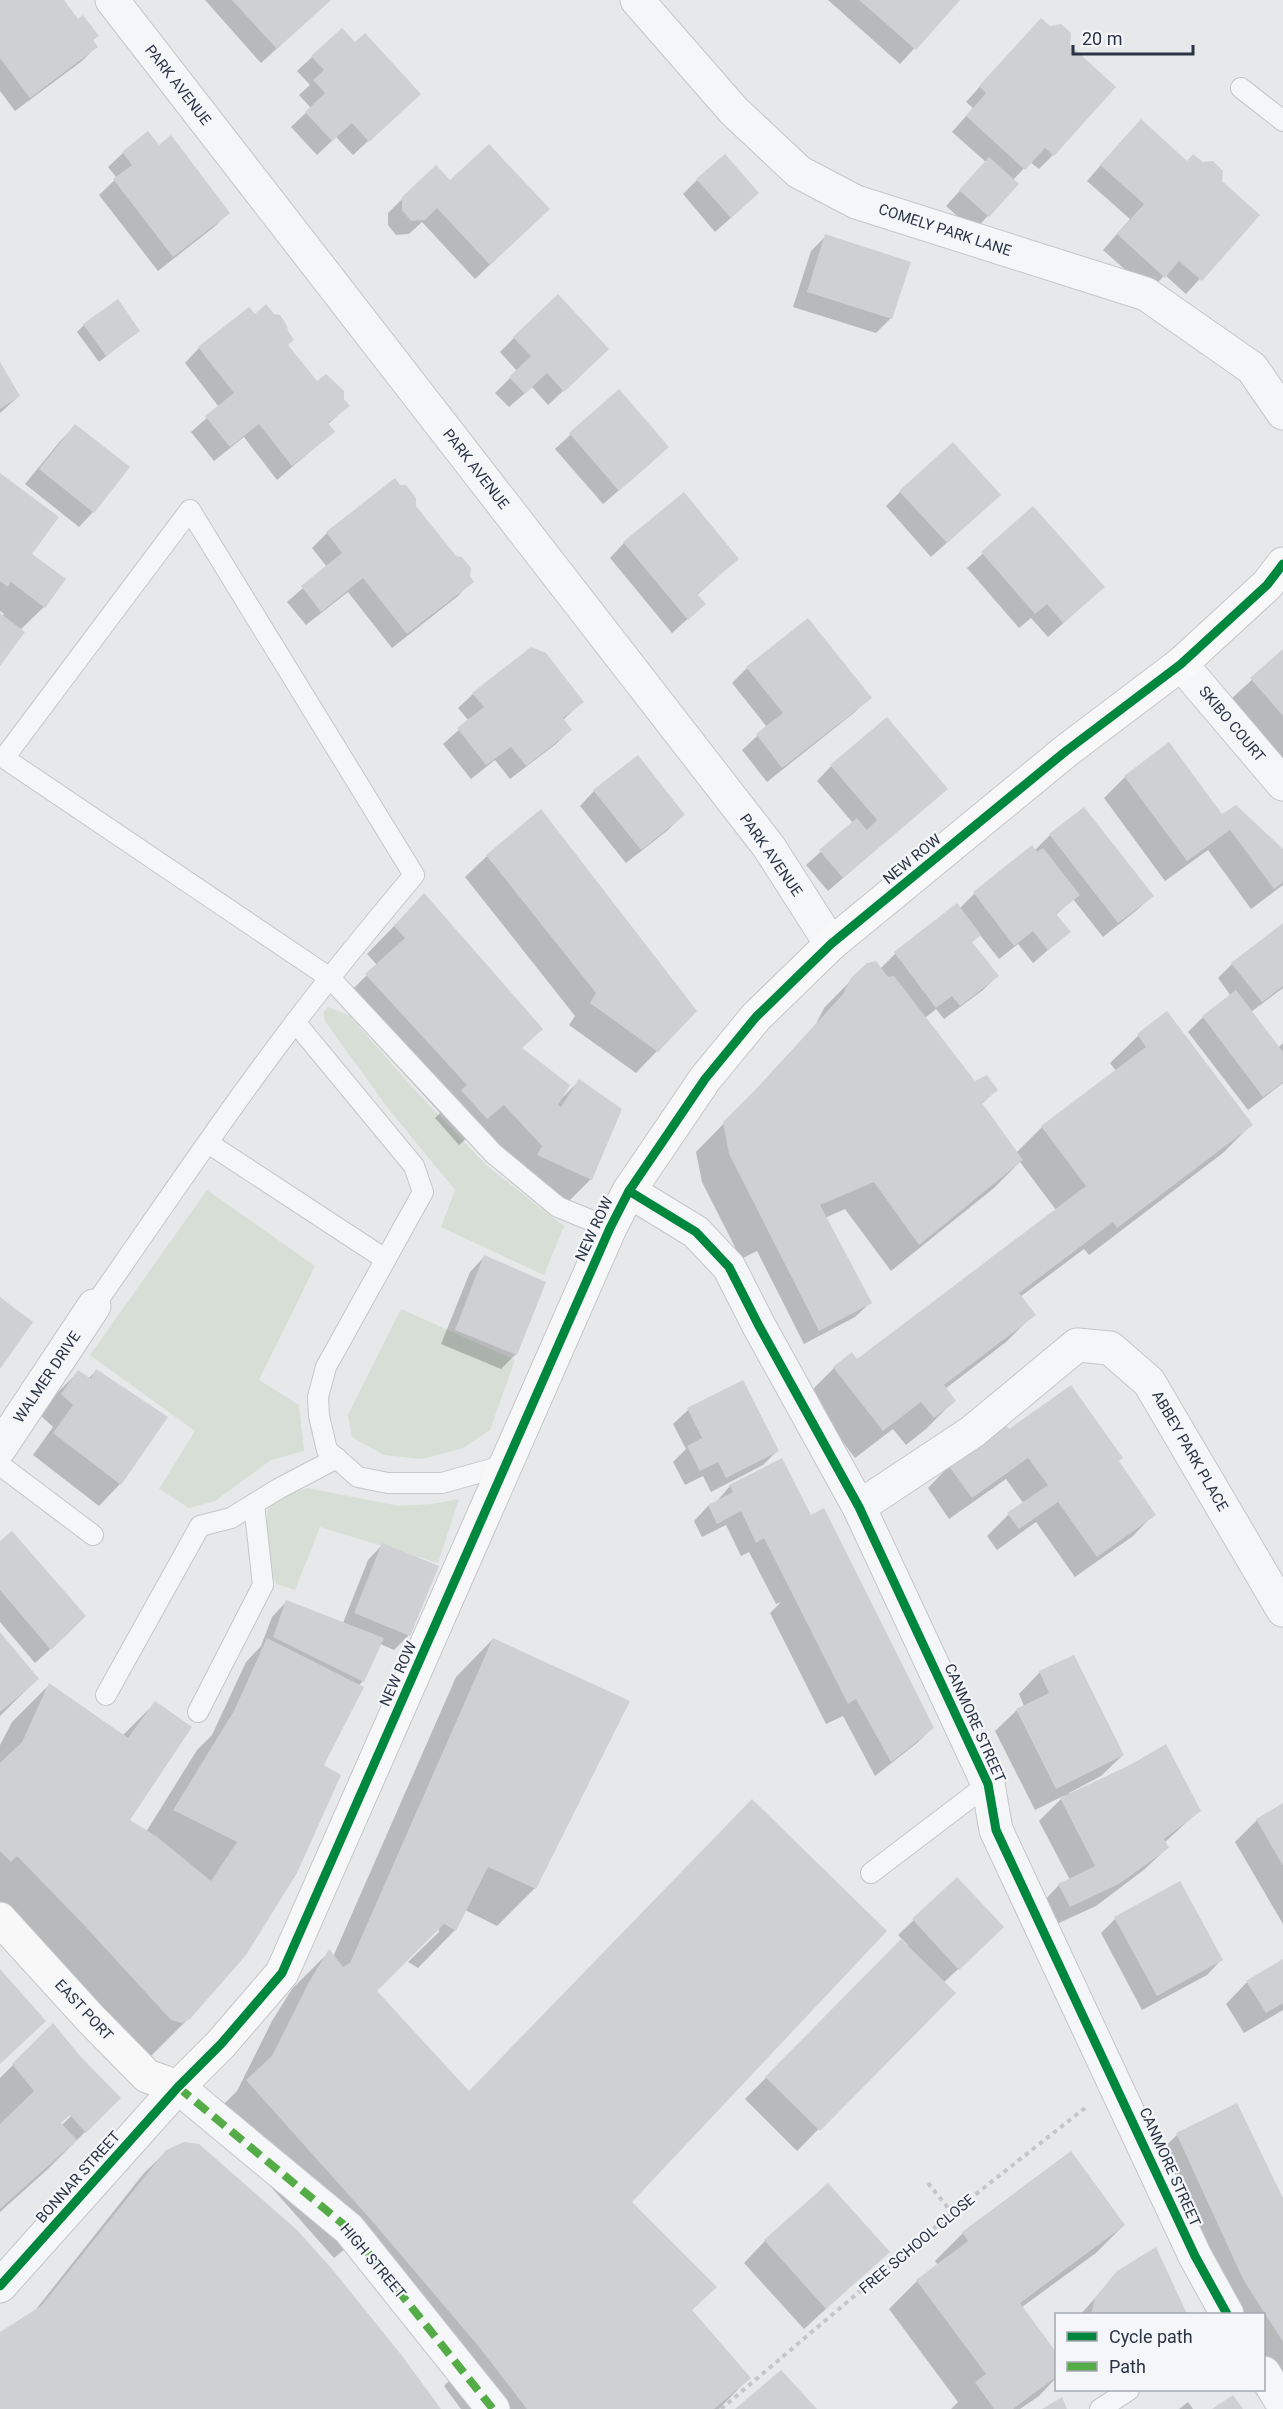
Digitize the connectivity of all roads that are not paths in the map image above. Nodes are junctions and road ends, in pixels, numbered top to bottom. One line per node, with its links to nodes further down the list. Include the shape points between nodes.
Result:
1 (112, 0): 9 (street, PARK AVENUE, via 769,847)
2 (637, 0): 5 (street, COMELY PARK LANE, via 734,111 800,172 856,201 1146,294 1252,368)
3 (1241, 88): 4 (lane)
4 (1283, 121)
5 (1283, 413)
6 (1283, 564): 7 (street, NEW ROW, via 1266,585)
7 (1181, 664): 8 (street, SKIBO COURT); 9 (street, NEW ROW, via 1057,759)
8 (1283, 784)
9 (831, 944): 13 (street, NEW ROW, via 756,1017 705,1079)
10 (330, 978): 10 (lane, via 4,758 189,510 414,875); 11 (lane); 14 (lane, via 494,1154 558,1207)
11 (295, 1022): 12 (lane); 15 (lane, via 414,1166 423,1192)
12 (208, 1143): 15 (lane); 16 (lane)
13 (629, 1191): 14 (street, NEW ROW); 22 (street, CANMORE STREET, via 696,1232 729,1267)
14 (610, 1228): 20 (street, NEW ROW)
15 (385, 1259): 18 (lane, via 326,1367 318,1396 327,1450)
16 (94, 1306): 17 (street, WALMER DRIVE)
17 (0, 1448)
18 (337, 1458): 20 (lane, via 358,1477 388,1483 442,1483); 21 (lane)
19 (0, 1465): 23 (lane)
20 (506, 1465): 30 (street, NEW ROW, via 282,1973)
21 (254, 1504): 25 (lane, via 231,1518 200,1527); 26 (lane, via 263,1585)
22 (859, 1507): 24 (street, ABBEY PARK PLACE, via 972,1432 1077,1345 1110,1348 1149,1382); 27 (street, CANMORE STREET)
23 (93, 1535)
24 (1283, 1610)
25 (106, 1695)
26 (198, 1712)
27 (988, 1784): 28 (lane); 32 (street, CANMORE STREET, via 996,1830 1194,2256)
28 (871, 1873)
29 (0, 1919): 30 (street, EAST PORT, via 147,2076)
30 (178, 2087): 31 (street, BONNAR STREET); 36 (street, HIGH STREET, via 349,2229)
31 (0, 2286)
32 (1226, 2313)
33 (1265, 2376): 35 (street)
34 (1127, 2391): 37 (lane)
35 (1283, 2404)
36 (493, 2409)
37 (1100, 2409)

